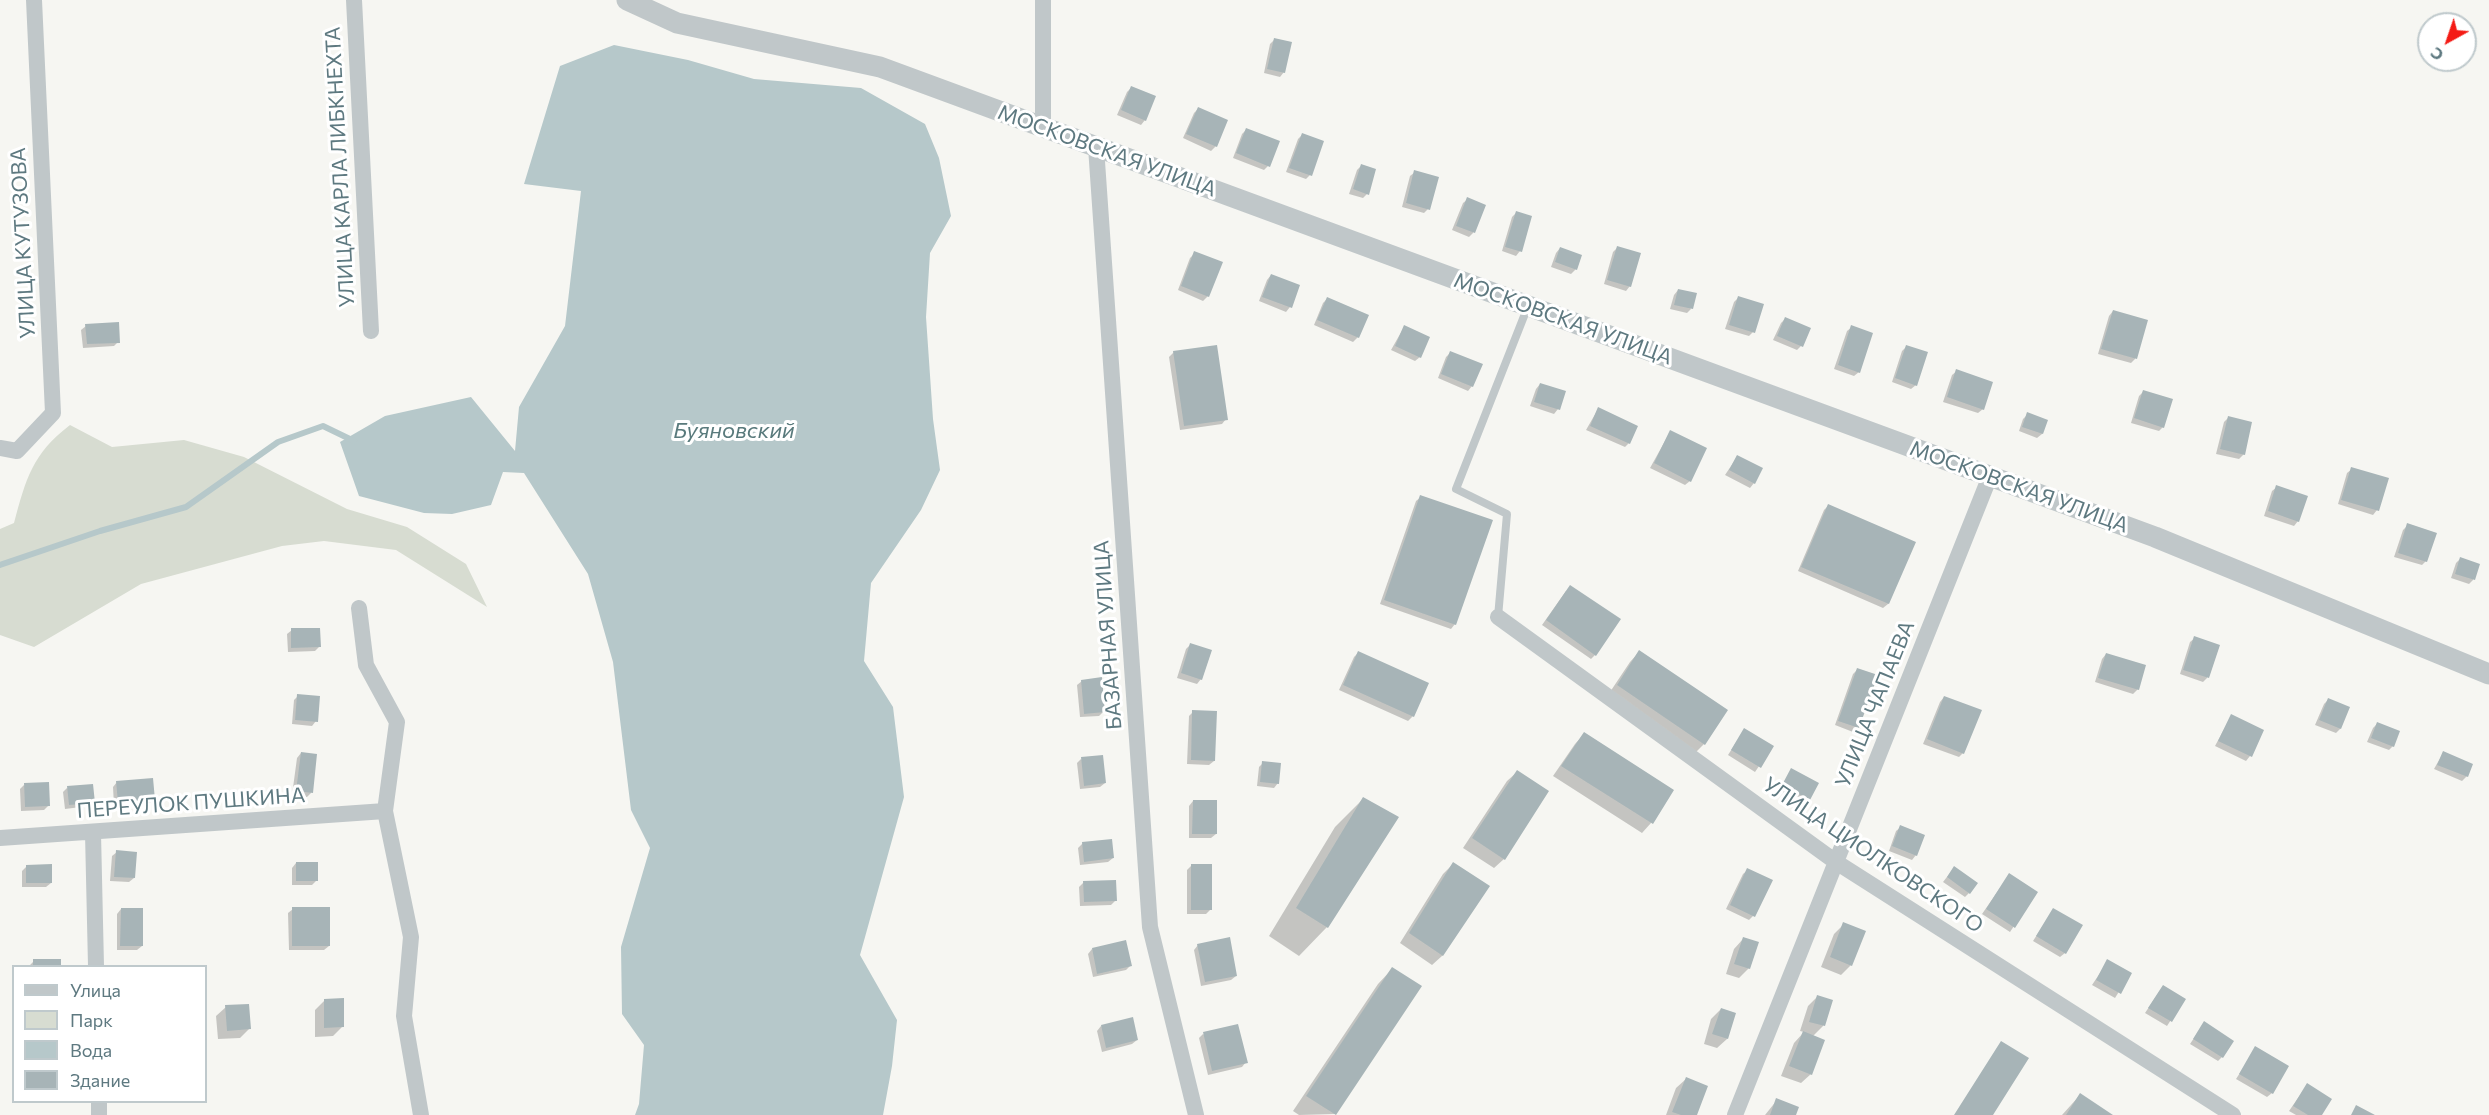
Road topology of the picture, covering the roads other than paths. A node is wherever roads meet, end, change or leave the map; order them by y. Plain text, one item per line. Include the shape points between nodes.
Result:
1 (34, 0) edge
2 (354, 0) edge
3 (627, 0) edge
4 (1043, 0) edge
5 (1043, 126) junction
6 (1096, 147) junction
7 (1528, 306) junction
8 (371, 331) dead end
9 (0, 448) edge
10 (1990, 476) junction
11 (359, 608) dead end
12 (1498, 617) joint
13 (2489, 674) edge
14 (385, 811) junction
15 (93, 833) junction
16 (0, 838) edge
17 (1836, 862) junction
18 (96, 965) edge
19 (421, 1115) edge
20 (1196, 1115) edge
21 (1735, 1115) edge
22 (2233, 1115) edge

1 - 9 street, УЛИЦА КУТУЗОВА via 53,412 17,451
2 - 8 street, УЛИЦА КАРЛА ЛИБКНЕХТА
3 - 5 street, МОСКОВСКАЯ УЛИЦА via 677,23 880,67
4 - 5 street
5 - 6 street, МОСКОВСКАЯ УЛИЦА
6 - 7 street, МОСКОВСКАЯ УЛИЦА
6 - 20 street, БАЗАРНАЯ УЛИЦА via 1150,927
7 - 10 street, МОСКОВСКАЯ УЛИЦА
7 - 12 lane via 1456,489 1507,514
10 - 13 street, МОСКОВСКАЯ УЛИЦА via 2155,537
10 - 17 street, УЛИЦА ЧАПАЕВА
11 - 14 street via 366,665 397,722
12 - 17 street, УЛИЦА ЦИОЛКОВСКОГО
14 - 15 street, ПЕРЕУЛОК ПУШКИНА
14 - 19 street via 411,937 404,1016
15 - 16 street, ПЕРЕУЛОК ПУШКИНА
15 - 18 street
17 - 21 street, УЛИЦА ЧАПАЕВА
17 - 22 street, УЛИЦА ЦИОЛКОВСКОГО

